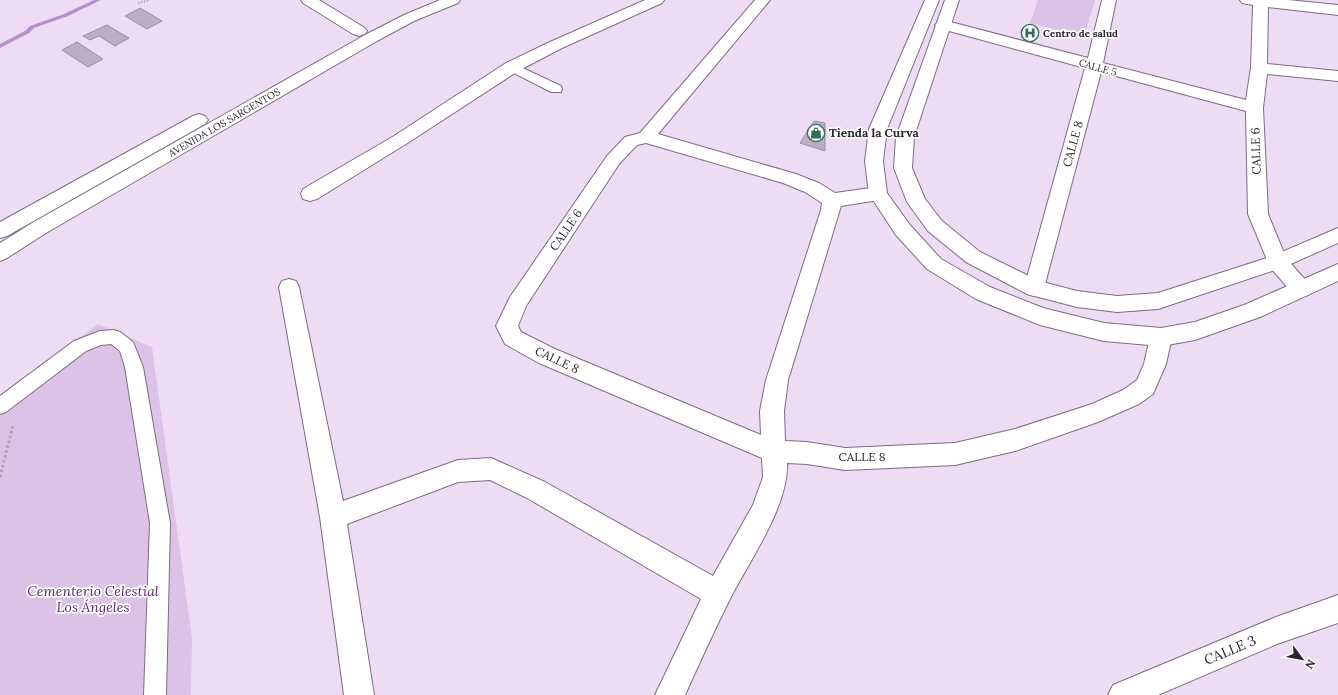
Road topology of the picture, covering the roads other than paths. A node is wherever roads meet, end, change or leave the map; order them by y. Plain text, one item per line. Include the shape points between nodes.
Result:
1 (308, 0) edge
2 (422, 0) edge
3 (453, 0) edge
4 (657, 0) edge
5 (763, 0) edge
6 (932, 0) edge
7 (952, 0) edge
8 (1109, 0) edge
9 (1256, 1) edge
10 (1338, 10) edge
11 (943, 25) junction
12 (365, 35) junction
13 (1094, 66) junction
14 (512, 67) junction
15 (1259, 68) junction
16 (1338, 76) edge
17 (556, 89) dead end
18 (1254, 108) junction
19 (646, 137) junction
20 (310, 194) dead end
21 (878, 194) junction
22 (832, 200) junction
23 (0, 231) edge
24 (1338, 235) edge
25 (0, 253) edge
26 (1277, 262) junction
27 (1338, 272) edge
28 (289, 287) dead end
29 (1034, 288) junction
30 (1301, 289) junction
31 (1161, 337) junction
32 (513, 338) joint
33 (0, 406) edge
34 (775, 452) junction
35 (333, 517) junction
36 (718, 594) junction
37 (1338, 609) edge
38 (155, 695) edge
39 (359, 695) edge
40 (670, 695) edge
41 (1123, 695) edge

1 - 12 street
2 - 12 street, AVENIDA LOS SARGENTOS
3 - 12 street, AVENIDA LOS SARGENTOS
4 - 14 street
5 - 19 street
6 - 21 street via 878,129 874,161
7 - 11 street
8 - 13 street, CALLE 8
9 - 10 street
9 - 15 street, CALLE 6
11 - 13 street, CALLE 5
11 - 29 street via 905,137 903,168 917,202 935,226 973,257
12 - 23 street, AVENIDA LOS SARGENTOS via 60,196
12 - 25 street, AVENIDA LOS SARGENTOS
13 - 18 street, CALLE 5
13 - 29 street, CALLE 8
14 - 17 lane
14 - 20 street via 400,140
15 - 16 street
15 - 18 street, CALLE 6
18 - 26 street, CALLE 6 via 1258,214
19 - 22 street via 807,184
19 - 32 street, CALLE 6 via 631,141 613,160 517,303 507,326
21 - 22 street
21 - 31 street via 904,230 934,264 983,293 1040,316 1104,332
22 - 34 street via 777,380 772,412
24 - 26 street
26 - 29 street via 1158,301 1117,304 1077,299
26 - 30 street, CALLE 6
27 - 30 street
28 - 35 street
30 - 31 street via 1252,311 1195,331
31 - 34 street, CALLE 8 via 1155,364 1145,387 1131,397 1098,412 1015,440 955,454 845,460 807,453
32 - 34 street, CALLE 8 via 583,372
33 - 38 lane via 80,346 100,338 114,338 127,347 134,367 160,523
34 - 36 street via 775,477 764,510
35 - 36 street via 458,471 491,469 536,490
35 - 39 street
36 - 40 street
37 - 41 street, CALLE 3 via 1276,631

